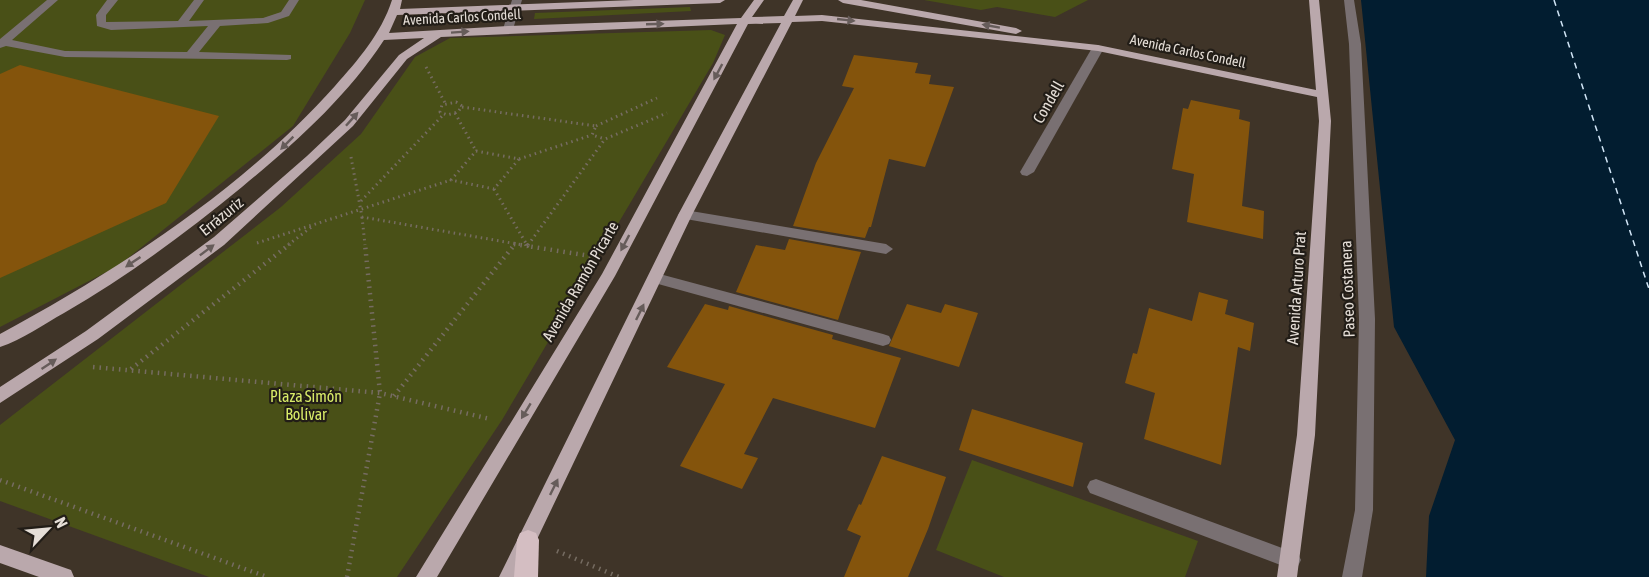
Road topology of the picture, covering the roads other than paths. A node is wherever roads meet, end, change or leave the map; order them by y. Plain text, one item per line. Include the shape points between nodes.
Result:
1 (53, 0) edge
2 (113, 0) edge
3 (199, 0) edge
4 (294, 0) edge
5 (397, 0) edge
6 (720, 0) edge
7 (759, 0) edge
8 (798, 0) edge
9 (843, 0) edge
10 (1314, 0) edge
11 (1349, 0) edge
12 (515, 4) edge
13 (394, 12) junction
14 (746, 20) junction
15 (787, 20) junction
16 (216, 23) junction
17 (181, 24) junction
18 (508, 29) junction
19 (438, 33) junction
20 (381, 37) junction
21 (1047, 41) junction
22 (2, 44) edge
23 (1098, 48) junction
24 (190, 56) junction
25 (287, 57) dead end
26 (1323, 95) junction
27 (1027, 172) dead end
28 (685, 215) junction
29 (886, 249) dead end
30 (656, 278) junction
31 (883, 340) dead end
32 (0, 342) edge
33 (0, 396) edge
34 (1096, 487) dead end
35 (528, 540) junction
36 (0, 554) edge
37 (1289, 569) edge
38 (64, 577) edge
39 (426, 577) edge
40 (508, 577) edge
41 (526, 577) edge
42 (1352, 577) edge

1 - 22 street
2 - 17 street via 101,15 101,24
3 - 17 street
4 - 16 street via 285,14 264,21
5 - 13 main road, Errázuriz
6 - 12 main road, Avenida Carlos Condell
7 - 14 main road, Avenida Ramón Picarte
8 - 15 main road
21 -> 9 main road, Avenida Carlos Condell via 1008,29
10 - 26 main road, Avenida Arturo Prat
11 - 42 street, Paseo Costanera via 1367,319 1364,510
12 - 13 main road, Avenida Carlos Condell
12 - 18 street
13 - 20 main road, Errázuriz
14 - 15 main road, Avenida Carlos Condell
18 -> 14 main road, Avenida Carlos Condell
14 -> 39 main road, Avenida Ramón Picarte via 608,276
15 -> 21 main road, Avenida Carlos Condell via 822,18
15 - 28 main road
16 - 17 street
16 - 24 street
19 -> 18 main road, Avenida Carlos Condell
19 - 20 main road, Avenida Carlos Condell
33 -> 19 main road, Errázuriz via 92,335 219,241 312,159 403,57
20 -> 32 main road, Errázuriz via 327,103 279,151 166,239 100,284
21 - 23 main road, Avenida Carlos Condell
22 - 24 street via 65,54
23 - 26 main road, Avenida Carlos Condell
23 - 27 street, Condell
24 - 25 street
26 - 37 main road, Avenida Arturo Prat via 1325,121 1306,435
28 - 29 street
28 - 30 main road
30 - 31 street
35 -> 30 main road
34 - 37 street
35 - 40 main road
35 - 41 highway
36 - 38 main road

